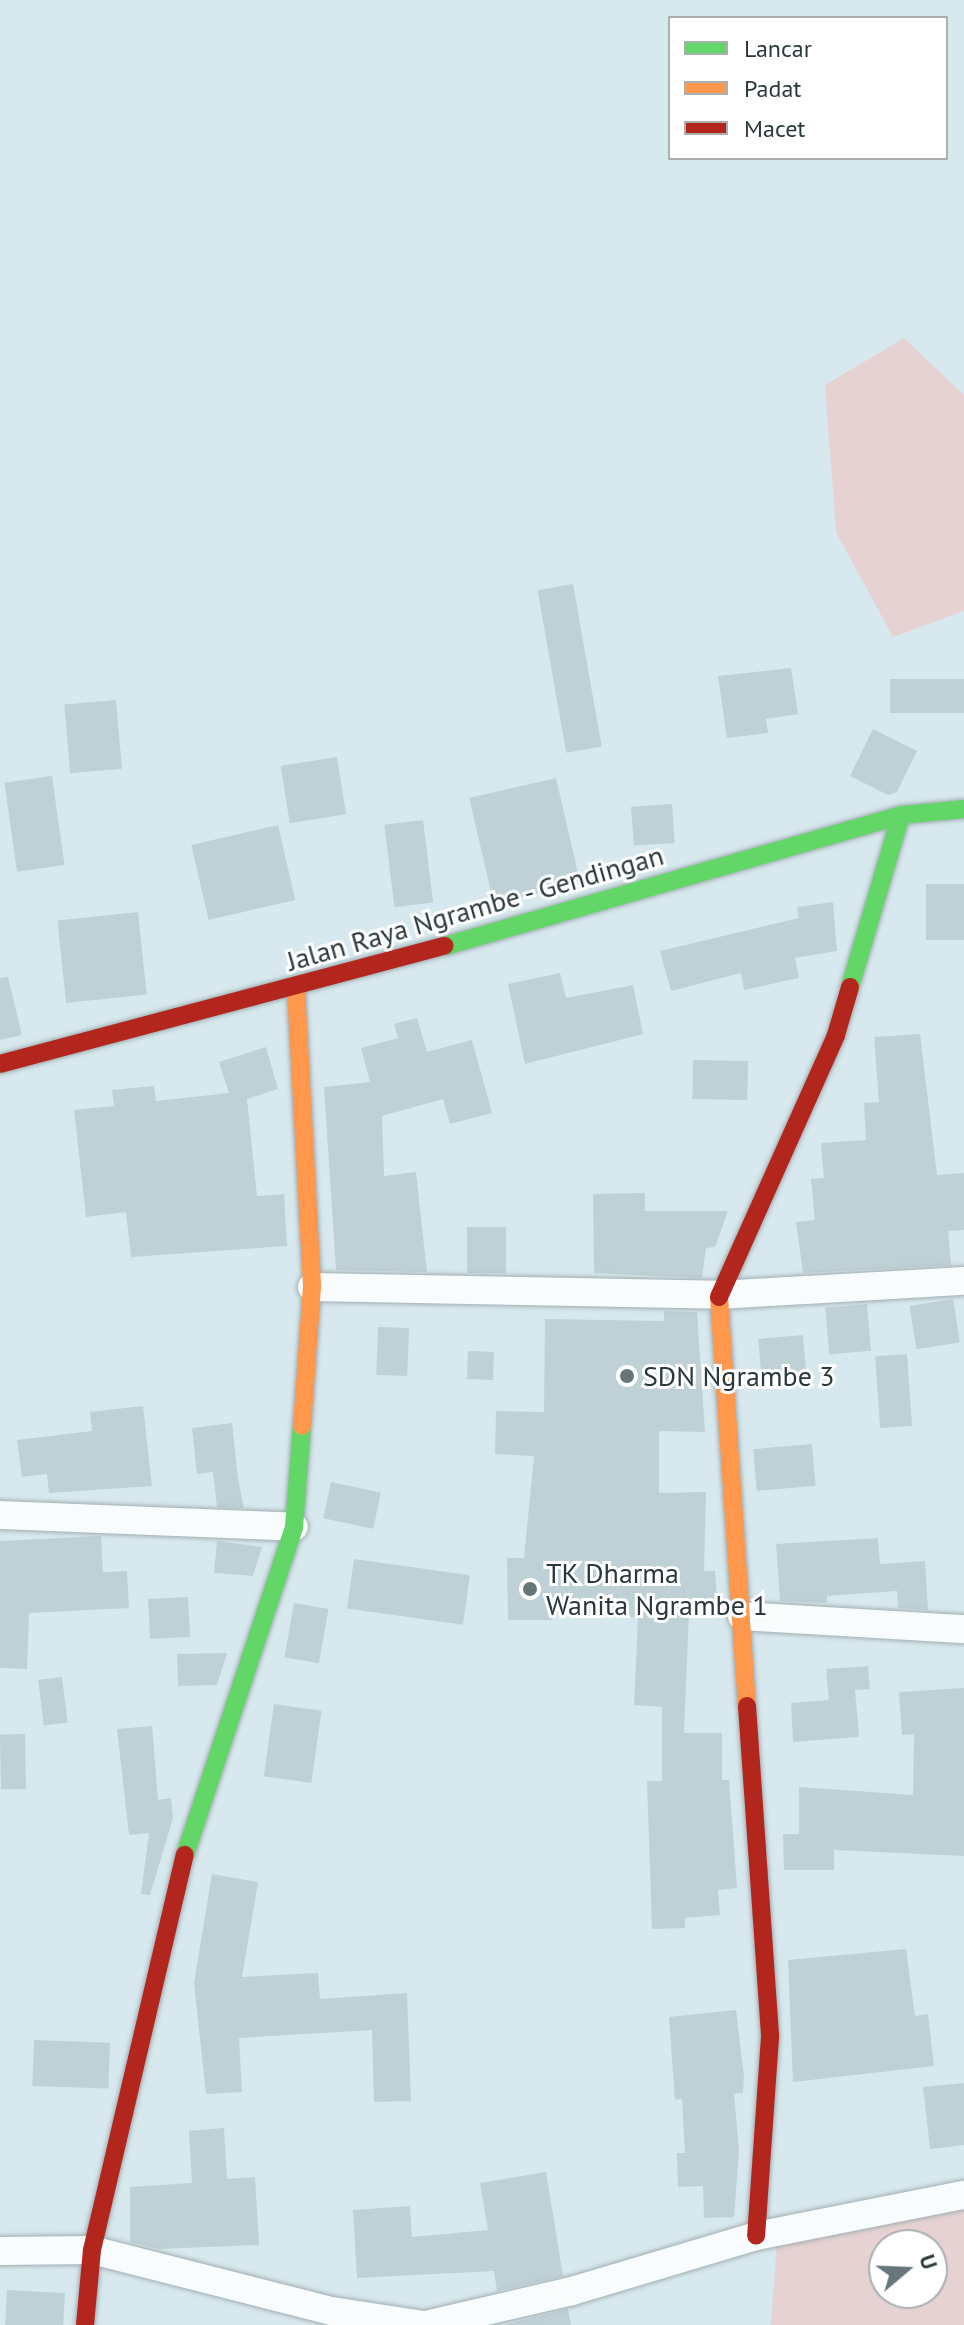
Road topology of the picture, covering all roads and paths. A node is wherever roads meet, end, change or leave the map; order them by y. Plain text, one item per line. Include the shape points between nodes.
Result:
1 (964, 809) edge
2 (901, 815) junction
3 (296, 989) junction
4 (0, 1064) edge
5 (964, 1281) edge
6 (312, 1287) junction
7 (719, 1295) junction
8 (0, 1515) edge
9 (294, 1527) junction
10 (742, 1616) junction
11 (964, 1629) edge
12 (964, 2195) edge
13 (756, 2236) junction
14 (92, 2250) junction
15 (0, 2251) edge
16 (85, 2325) edge
17 (425, 2325) edge

1 - 2 street, Jalan Raya Ngrambe - Gendingan
2 - 3 street, Jalan Raya Ngrambe - Gendingan
2 - 7 street via 836,1035
3 - 4 street, Jalan Raya Ngrambe - Gendingan
3 - 6 street
5 - 7 street
6 - 7 street
6 - 9 street
7 - 10 street
8 - 9 street
9 - 14 street via 178,1877
10 - 11 street
10 - 13 street via 770,2037
12 - 13 street
13 - 17 street via 572,2291
14 - 15 street
14 - 16 street
14 - 17 street via 332,2311

